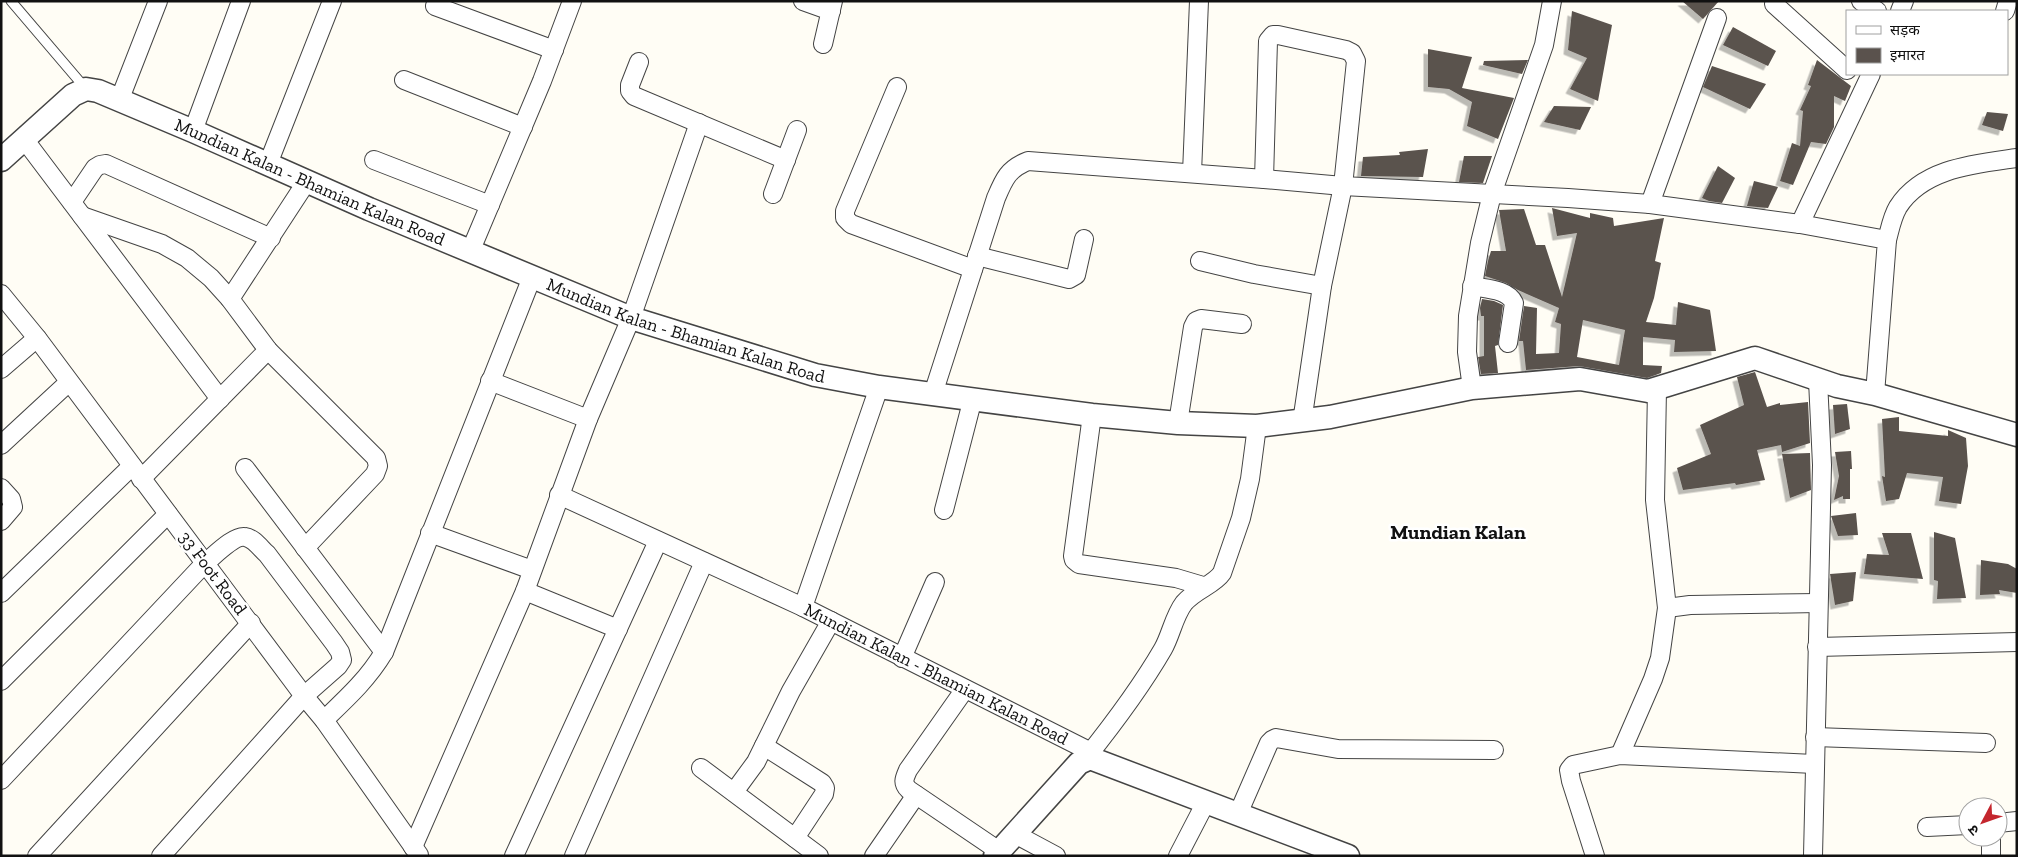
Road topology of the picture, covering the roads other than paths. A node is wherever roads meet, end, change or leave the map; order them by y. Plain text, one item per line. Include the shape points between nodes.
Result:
1 (12, 1) edge
2 (158, 1) edge
3 (241, 1) edge
4 (332, 1) edge
5 (572, 1) edge
6 (803, 1) edge
7 (1199, 1) edge
8 (1552, 1) edge
9 (1861, 1) edge
10 (1774, 4) dead end
11 (435, 6) dead end
12 (832, 6) edge
13 (1875, 10) edge
14 (1717, 18) dead end
15 (822, 44) dead end
16 (554, 50) junction
17 (639, 62) dead end
18 (1846, 69) edge
19 (1854, 75) edge
20 (404, 80) dead end
21 (1868, 80) edge
22 (897, 87) dead end
23 (86, 90) junction
24 (119, 101) junction
25 (698, 123) junction
26 (522, 127) junction
27 (797, 130) dead end
28 (193, 131) junction
29 (24, 139) junction
30 (2017, 158) edge
31 (1, 160) edge
32 (374, 160) dead end
33 (786, 160) junction
34 (268, 164) junction
35 (1192, 173) junction
36 (1264, 179) junction
37 (307, 181) junction
38 (1343, 186) junction
39 (773, 194) dead end
40 (1492, 194) junction
41 (72, 202) junction
42 (1650, 204) junction
43 (490, 205) junction
44 (82, 216) junction
45 (1800, 224) junction
46 (271, 238) junction
47 (1084, 239) dead end
48 (1886, 240) junction
49 (470, 252) junction
50 (1200, 261) dead end
51 (975, 262) junction
52 (532, 277) junction
53 (1322, 286) junction
54 (1472, 286) junction
55 (1, 294) edge
56 (230, 300) junction
57 (631, 318) junction
58 (1242, 324) dead end
59 (37, 338) junction
60 (1508, 343) dead end
61 (268, 350) junction
62 (1, 369) edge
63 (490, 381) junction
64 (69, 382) junction
65 (1827, 383) junction
66 (879, 387) junction
67 (1472, 388) junction
68 (1657, 389) junction
69 (933, 394) junction
70 (1875, 394) junction
71 (973, 398) junction
72 (220, 399) junction
73 (1092, 414) junction
74 (588, 419) junction
75 (1302, 422) junction
76 (1178, 423) junction
77 (1257, 426) junction
78 (2017, 435) edge
79 (1, 445) edge
80 (245, 468) dead end
81 (137, 473) junction
82 (1, 488) edge
83 (559, 496) junction
84 (944, 510) dead end
85 (168, 514) junction
86 (1, 521) edge
87 (430, 533) junction
88 (658, 540) junction
89 (305, 548) junction
90 (704, 562) junction
91 (205, 563) junction
92 (532, 570) junction
93 (935, 582) dead end
94 (1203, 586) junction
95 (525, 591) junction
96 (1, 593) edge
97 (1818, 603) junction
98 (803, 607) junction
99 (1667, 608) junction
100 (831, 621) junction
101 (251, 624) junction
102 (618, 629) junction
103 (2017, 642) edge
104 (1817, 647) junction
105 (384, 652) junction
106 (902, 658) junction
107 (1, 681) edge
108 (966, 689) junction
109 (304, 696) junction
110 (324, 720) junction
111 (1815, 737) junction
112 (1986, 743) dead end
113 (764, 746) junction
114 (1494, 750) dead end
115 (1089, 755) junction
116 (1620, 755) junction
117 (1814, 764) junction
118 (701, 768) dead end
119 (1, 780) edge
120 (734, 792) junction
121 (916, 795) junction
122 (1206, 802) junction
123 (1238, 814) junction
124 (1958, 825) edge
125 (1927, 827) dead end
126 (1014, 834) junction
127 (795, 838) junction
128 (417, 851) edge
129 (1323, 852) edge
130 (997, 853) edge
131 (1054, 855) edge
132 (37, 856) edge
133 (161, 856) edge
134 (514, 856) edge
135 (574, 856) edge
136 (819, 856) edge
137 (874, 856) edge
138 (1178, 856) edge
139 (1348, 856) edge
140 (1595, 856) edge
141 (1813, 856) edge

1 - 23 lane
2 - 24 street
3 - 28 street
4 - 34 street
5 - 16 street
6 - 12 street
7 - 35 street
8 - 40 street via 1544,44
9 - 13 street
10 - 18 street
11 - 16 street
12 - 15 street
14 - 42 street
16 - 26 street
17 - 25 street via 630,85 634,96
19 - 21 street
20 - 26 street
21 - 45 street
22 - 51 street via 845,211 845,218 851,224
23 - 24 street, Mundian Kalan - Bhamian Kalan Road via 98,91
23 - 29 street via 73,95
24 - 28 street, Mundian Kalan - Bhamian Kalan Road
25 - 33 street
25 - 57 street
26 - 43 street
27 - 33 street
28 - 34 street, Mundian Kalan - Bhamian Kalan Road
29 - 31 street
29 - 41 street
30 - 48 street via 1928,178 1898,208
32 - 43 street
33 - 39 street
34 - 37 street, Mundian Kalan - Bhamian Kalan Road
35 - 36 street
35 - 51 street via 1028,161 1014,167 1004,180
36 - 38 street
36 - 38 street via 1268,41 1278,35 1346,50 1356,61
37 - 46 street
37 - 49 street, Mundian Kalan - Bhamian Kalan Road
38 - 40 street
38 - 53 street
40 - 42 street
40 - 54 street
41 - 44 street
41 - 46 street via 95,168 106,164
42 - 45 street
43 - 49 street
44 - 56 street via 162,244 187,258
44 - 72 street
45 - 48 street
46 - 56 street
47 - 51 street via 1076,275 1069,279
48 - 70 street
49 - 52 street, Mundian Kalan - Bhamian Kalan Road
50 - 53 street
51 - 69 street
52 - 57 street, Mundian Kalan - Bhamian Kalan Road
52 - 63 street
53 - 75 street
54 - 60 street via 1512,297 1514,303
54 - 67 street via 1467,352
55 - 59 street, 33 Foot Road
56 - 61 street
57 - 66 street, Mundian Kalan - Bhamian Kalan Road via 815,375
57 - 74 street
58 - 76 street via 1201,319 1193,326
59 - 62 street
59 - 64 street, 33 Foot Road
61 - 72 street
61 - 89 street via 368,449 378,466 375,474
63 - 74 street
63 - 87 street
64 - 79 street
64 - 81 street, 33 Foot Road
65 - 68 street via 1755,358
65 - 70 street
65 - 97 street
66 - 69 street
66 - 98 street, Mundian Kalan - Bhamian Kalan Road
67 - 68 street via 1580,380 1641,391
67 - 75 street
68 - 99 street via 1655,500
69 - 71 street
70 - 78 street
71 - 73 street
71 - 84 street
72 - 81 street
73 - 76 street
73 - 94 street via 1074,560 1078,564 1176,578
74 - 83 street
75 - 77 street
76 - 77 street
77 - 94 street via 1241,518 1222,573
80 - 89 street
81 - 85 street, 33 Foot Road
81 - 96 street
82 - 86 street via 14,507
83 - 88 street
83 - 92 street
85 - 91 street, 33 Foot Road
85 - 107 street
87 - 92 street
87 - 105 street
88 - 90 street
88 - 102 street
89 - 105 street
90 - 98 street
90 - 135 street
91 - 101 street, 33 Foot Road
91 - 109 street via 235,539 245,536 254,541 334,643 342,660
91 - 119 street
92 - 95 street
93 - 106 street
94 - 115 street via 1182,605 1169,640 1148,674
95 - 102 street
95 - 128 street
97 - 99 street
97 - 104 street
98 - 100 street, Mundian Kalan - Bhamian Kalan Road
99 - 116 street via 1660,658
100 - 106 street, Mundian Kalan - Bhamian Kalan Road
100 - 113 street
101 - 109 street, 33 Foot Road
101 - 132 street
102 - 134 street
103 - 104 street
104 - 111 street
105 - 110 street via 362,683
106 - 108 street, Mundian Kalan - Bhamian Kalan Road
108 - 115 street, Mundian Kalan - Bhamian Kalan Road
108 - 121 street via 908,770 904,785
109 - 110 street, 33 Foot Road
109 - 133 street
110 - 128 street, 33 Foot Road
111 - 112 street
111 - 117 street
113 - 120 street
113 - 127 street via 825,788
114 - 123 street via 1338,750 1276,738 1269,743
115 - 122 street
115 - 126 street
116 - 117 street
116 - 140 street via 1575,764 1569,770
117 - 141 street
118 - 120 street
120 - 127 street
121 - 130 street
121 - 137 street
122 - 123 street
122 - 138 street
123 - 129 street
124 - 125 street
126 - 130 street
126 - 131 street
127 - 136 street
129 - 139 street

